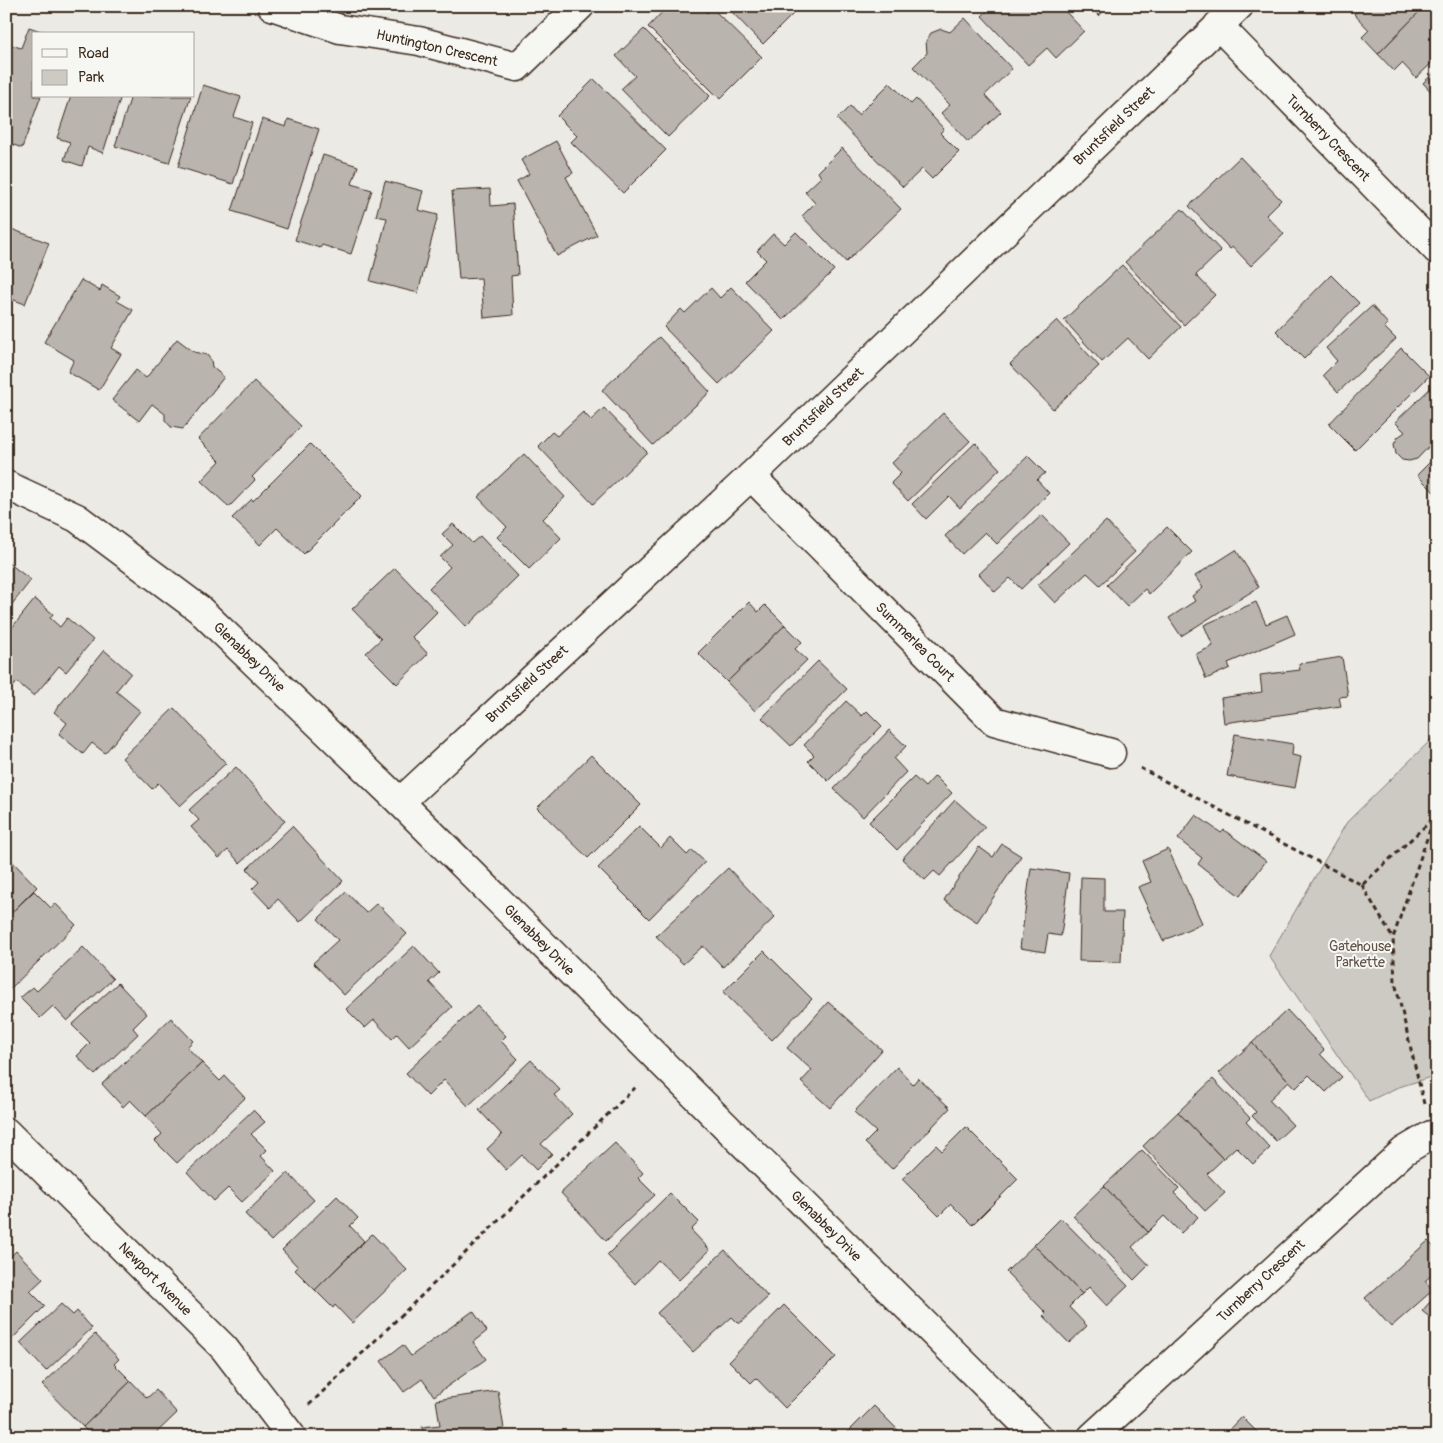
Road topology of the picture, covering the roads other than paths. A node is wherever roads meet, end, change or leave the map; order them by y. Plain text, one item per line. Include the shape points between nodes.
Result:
1 (272, 6) edge
2 (580, 6) edge
3 (1239, 6) edge
4 (1218, 25) junction
5 (1437, 250) edge
6 (751, 476) junction
7 (6, 485) edge
8 (1111, 753) road end
9 (400, 802) junction
10 (6, 1132) edge
11 (1434, 1135) edge
12 (289, 1432) edge
13 (1038, 1437) edge
14 (1092, 1437) edge

1 - 2 street, Huntington Crescent via 340,28 419,41 517,67
3 - 4 street, Bruntsfield Street
4 - 5 street, Turnberry Crescent
4 - 6 street, Bruntsfield Street
6 - 8 street, Summerlea Court via 994,721
6 - 9 street, Bruntsfield Street
7 - 9 street, Glenabbey Drive via 77,518 199,609
9 - 13 street, Glenabbey Drive
10 - 12 street, Newport Avenue via 224,1348
11 - 14 street, Turnberry Crescent via 1404,1151

